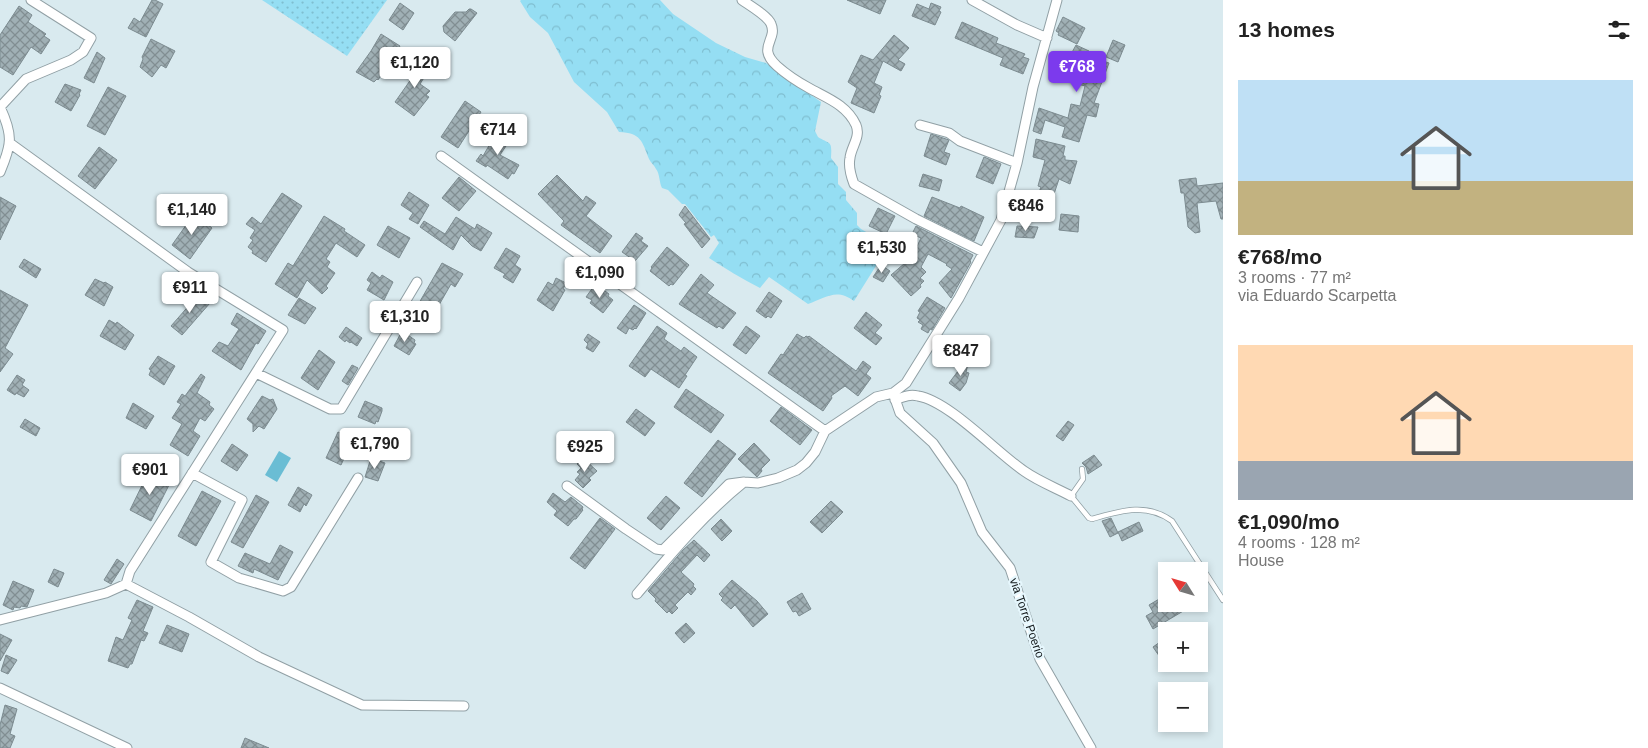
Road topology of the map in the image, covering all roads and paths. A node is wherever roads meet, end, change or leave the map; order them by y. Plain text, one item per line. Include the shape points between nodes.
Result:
1 (31, 0) edge
2 (742, 0) edge
3 (972, 0) edge
4 (1057, 0) edge
5 (1046, 38) junction
6 (0, 107) edge
7 (920, 125) dead end
8 (10, 144) junction
9 (441, 156) dead end
10 (1017, 163) junction
11 (0, 172) edge
12 (983, 252) junction
13 (417, 282) dead end
14 (256, 373) junction
15 (894, 396) junction
16 (825, 431) junction
17 (1082, 469) dead end
18 (192, 473) junction
19 (358, 478) dead end
20 (744, 482) junction
21 (567, 486) dead end
22 (1071, 496) junction
23 (126, 584) junction
24 (637, 594) dead end
25 (1223, 600) edge
26 (0, 620) edge
27 (0, 688) edge
28 (464, 706) dead end
29 (127, 748) edge
30 (1092, 748) edge

1 - 6 street via 91,38 83,52 71,60 26,79
2 - 12 street via 771,24 768,56 807,87 841,106 855,124 858,132 850,158 854,184
3 - 5 street
4 - 5 street
5 - 10 street
6 - 8 street via 8,126
7 - 10 street via 949,133 960,141
8 - 11 street
8 - 14 street via 188,272 283,330
9 - 16 street
10 - 12 street via 1001,220
12 - 15 street via 926,353
13 - 14 street via 341,409 330,409
14 - 18 street
15 - 16 street via 876,397
15 - 22 street via 918,396 930,400 972,429 1024,472
15 - 30 street, via Torre Poerio via 900,413 933,444 961,483 982,532 1010,568 1040,659
16 - 20 street via 815,452 797,470 758,483
17 - 22 lane via 1083,478
18 - 19 street via 242,500 211,562 239,578 283,591 290,587
18 - 23 street via 130,571
20 - 21 street via 729,484 664,550 656,549
20 - 24 street via 696,526
22 - 25 lane via 1092,519 1136,509 1148,510 1172,521
23 - 26 street via 106,593
23 - 28 street via 259,657 362,705
27 - 29 street

